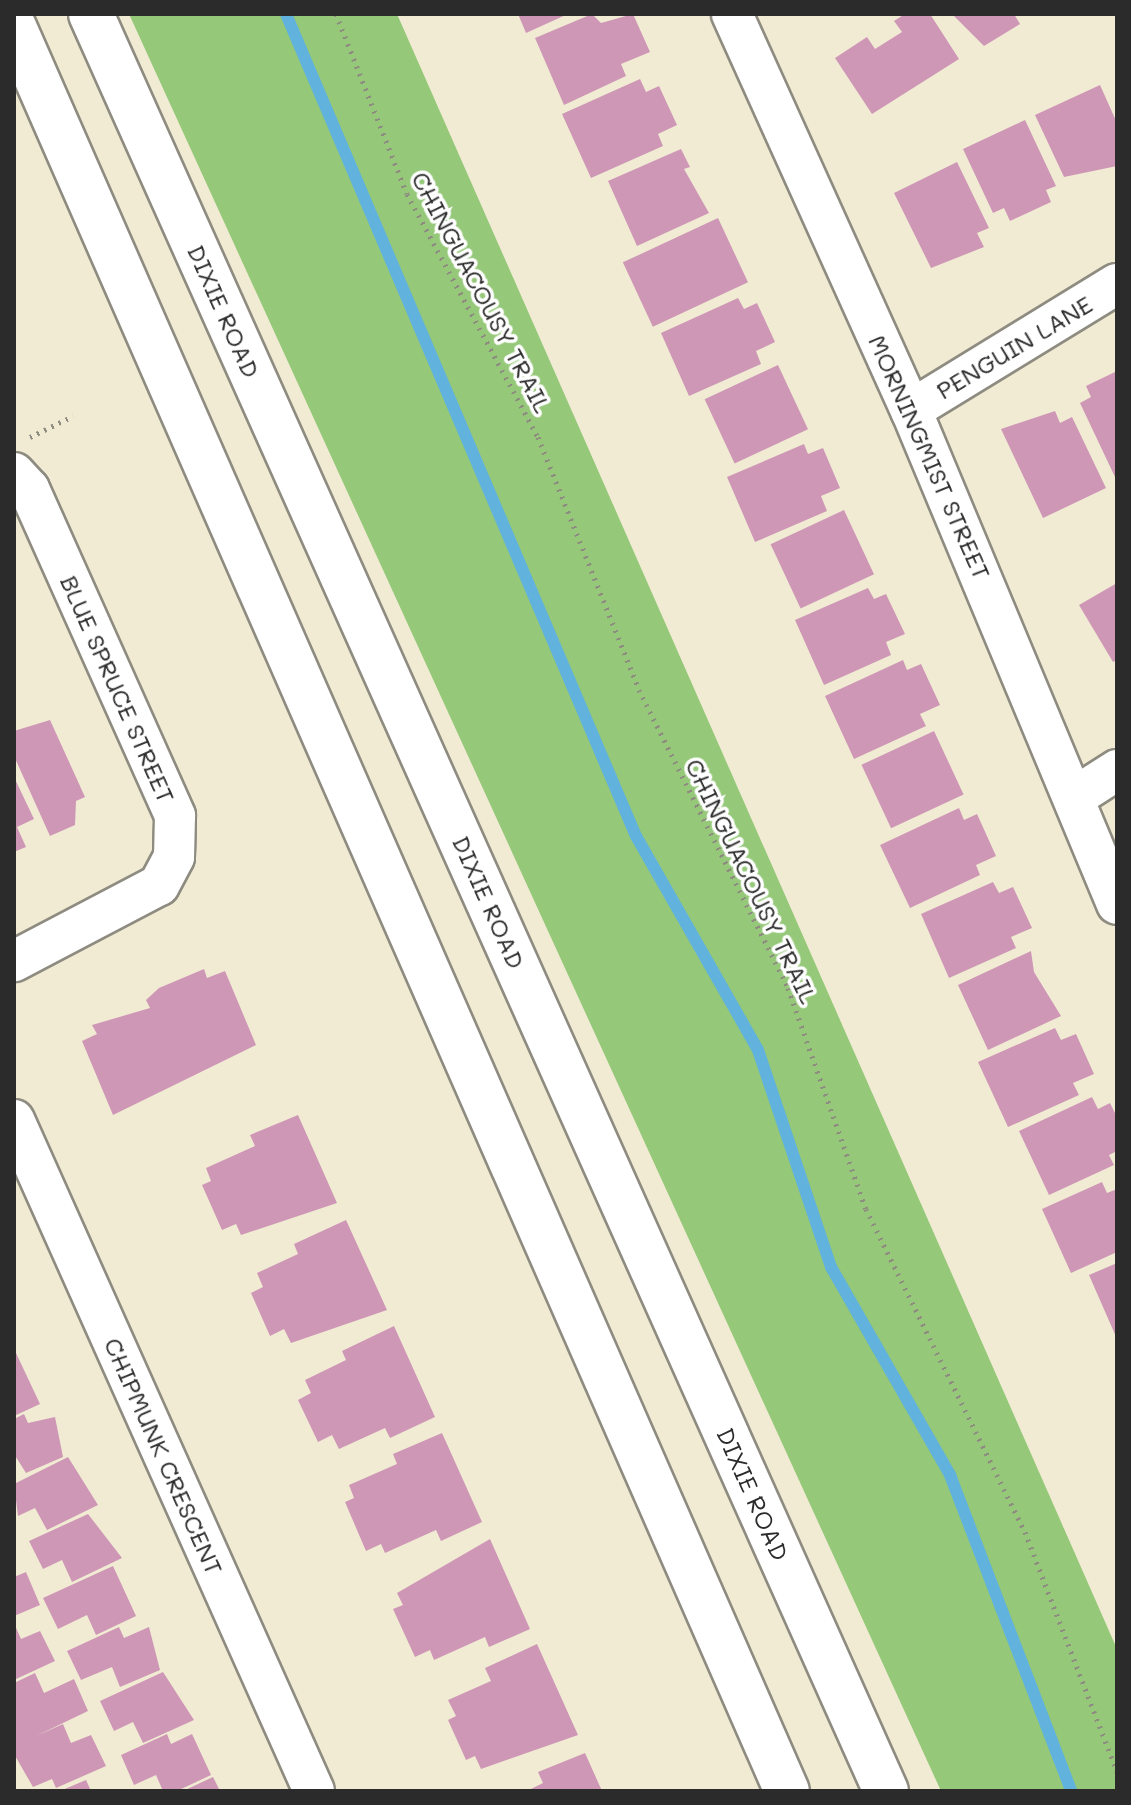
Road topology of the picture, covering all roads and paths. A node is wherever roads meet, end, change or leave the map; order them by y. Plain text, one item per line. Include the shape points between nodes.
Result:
1 (91, 14) edge
2 (336, 14) edge
3 (735, 15) edge
4 (14, 27) edge
5 (1117, 284) edge
6 (911, 410) junction
7 (73, 416) dead end
8 (18, 457) edge
9 (1117, 770) edge
10 (1075, 797) junction
11 (1117, 904) edge
12 (14, 961) edge
13 (14, 1120) edge
14 (1117, 1772) edge
15 (314, 1791) edge
16 (787, 1791) edge
17 (886, 1791) edge

1 - 17 main road, DIXIE ROAD
2 - 14 path, CHINGUACOUSY TRAIL via 407,194 538,437 639,690 788,988 866,1209 1025,1532
3 - 6 street, MORNINGMIST STREET
4 - 16 main road
5 - 6 street, PENGUIN LANE
6 - 10 street, MORNINGMIST STREET
7 - 8 path
8 - 12 street, BLUE SPRUCE STREET via 175,816 174,857 159,885 136,902
9 - 10 street
10 - 11 street, MORNINGMIST STREET
13 - 15 street, CHIPMUNK CRESCENT

